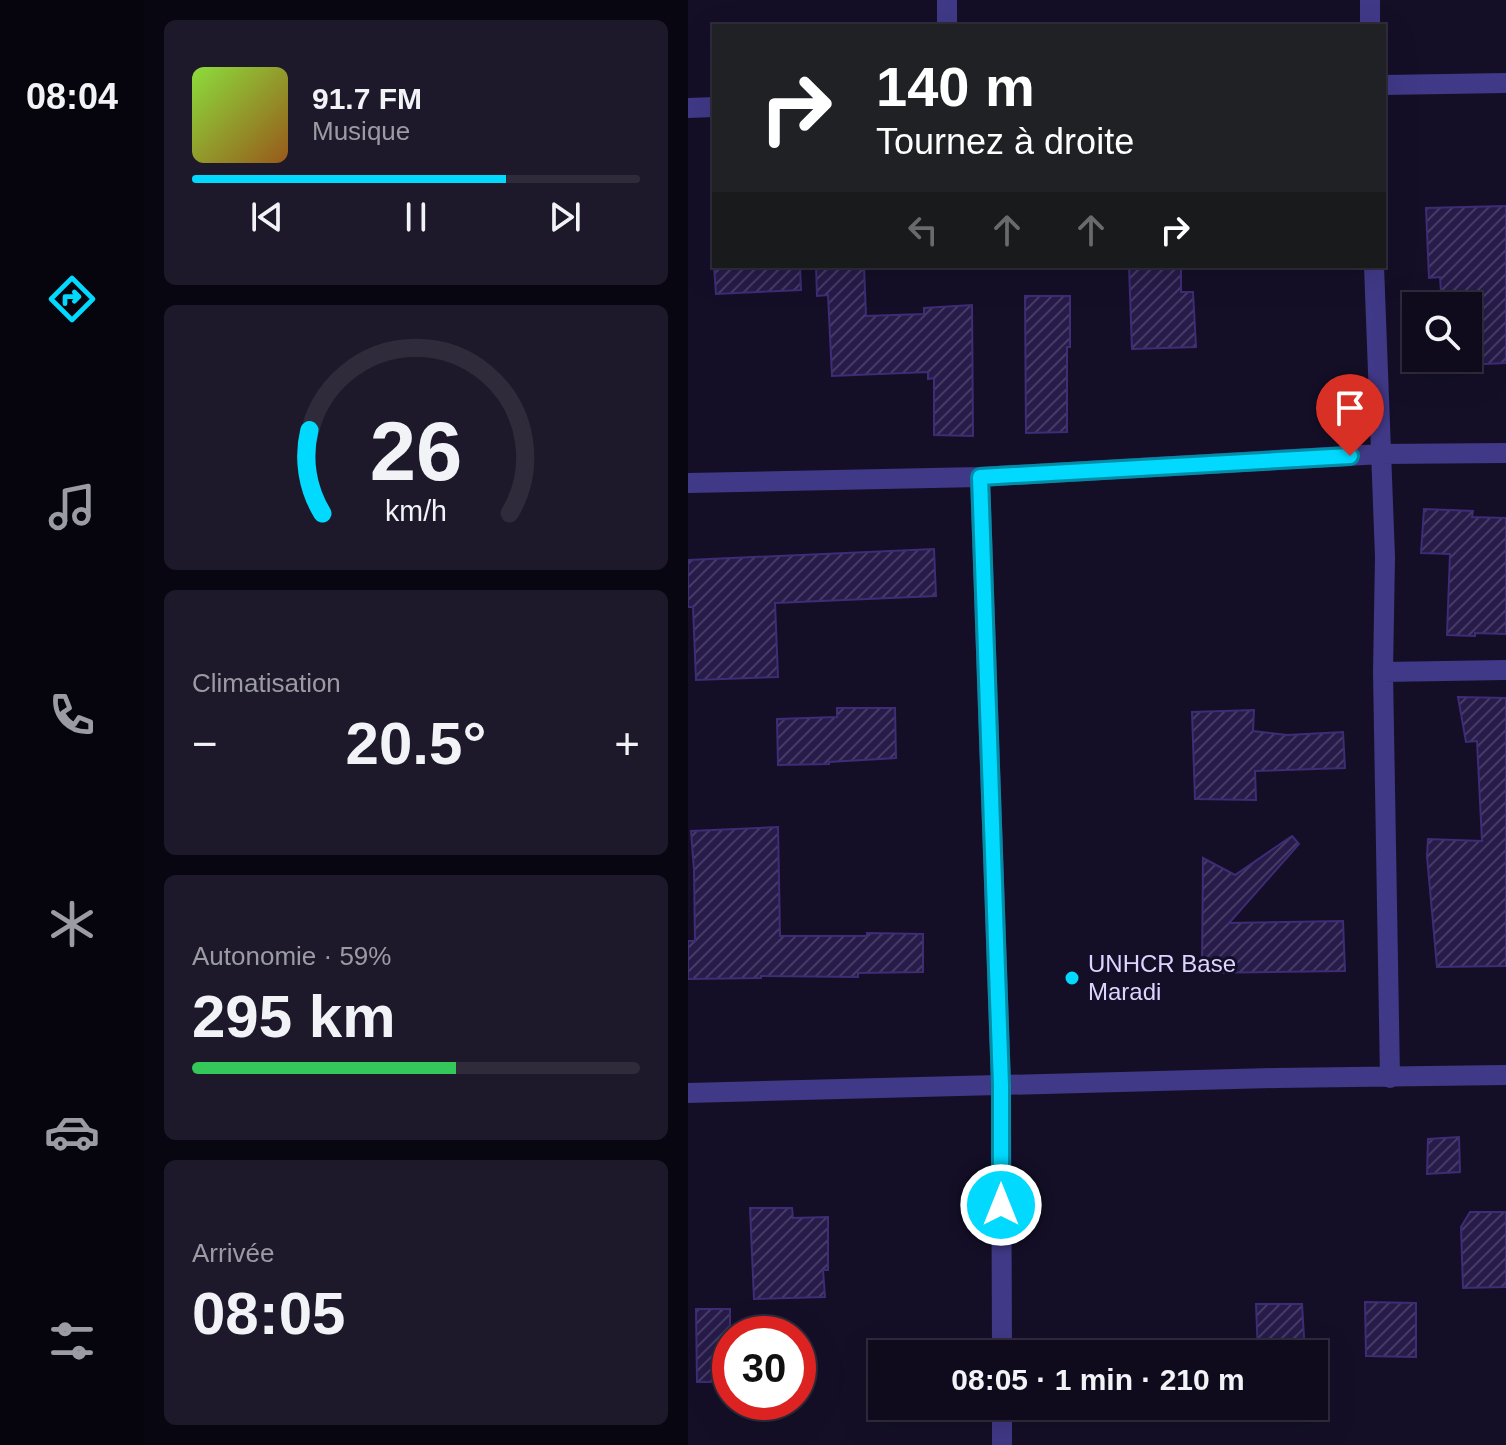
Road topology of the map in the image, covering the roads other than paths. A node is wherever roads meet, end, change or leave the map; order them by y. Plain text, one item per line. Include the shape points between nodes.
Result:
1 (947, 0) edge
2 (1370, 0) edge
3 (947, 24) edge
4 (1370, 24) edge
5 (1506, 83) edge
6 (1386, 85) edge
7 (712, 107) edge
8 (688, 108) edge
9 (1374, 268) edge
10 (1506, 453) edge
11 (1381, 454) junction
12 (980, 477) junction
13 (688, 483) edge
14 (1506, 670) edge
15 (1383, 672) junction
16 (1506, 1075) edge
17 (1390, 1078) junction
18 (1001, 1085) junction
19 (688, 1093) edge
20 (1002, 1340) edge
21 (1002, 1420) edge
22 (1002, 1445) edge

1 - 3 street
2 - 4 street
5 - 6 street
7 - 8 street
9 - 11 street
10 - 11 street
11 - 12 street
11 - 15 street
12 - 13 street
12 - 18 street
14 - 15 street
15 - 17 street
16 - 17 street
17 - 18 street
18 - 19 street
18 - 20 street
21 - 22 street

